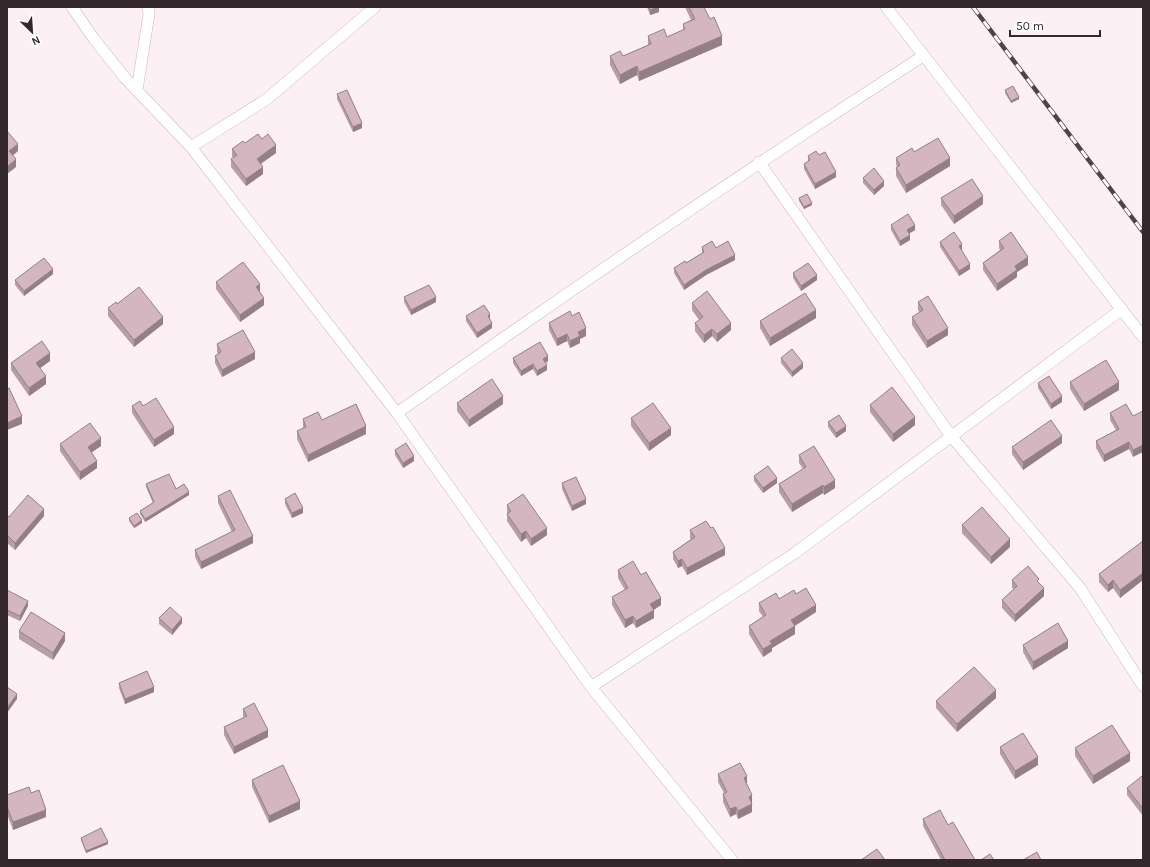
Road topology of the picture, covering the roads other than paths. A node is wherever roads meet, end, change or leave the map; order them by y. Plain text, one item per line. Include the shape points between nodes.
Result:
1 (72, 7) edge
2 (148, 7) edge
3 (375, 7) edge
4 (886, 7) edge
5 (923, 56) junction
6 (137, 90) junction
7 (191, 147) junction
8 (759, 162) junction
9 (1122, 309) junction
10 (1143, 337) edge
11 (397, 412) junction
12 (951, 436) junction
13 (1143, 686) edge
14 (591, 687) junction
15 (732, 860) edge

1 - 6 street via 94,39
2 - 6 street
3 - 7 street via 267,99
4 - 5 street
5 - 8 street
5 - 9 street
6 - 7 street
7 - 11 street
8 - 11 street via 584,280
8 - 12 street
9 - 10 street
9 - 12 street
11 - 14 street
12 - 13 street via 1080,588
12 - 14 street via 795,553
14 - 15 street

